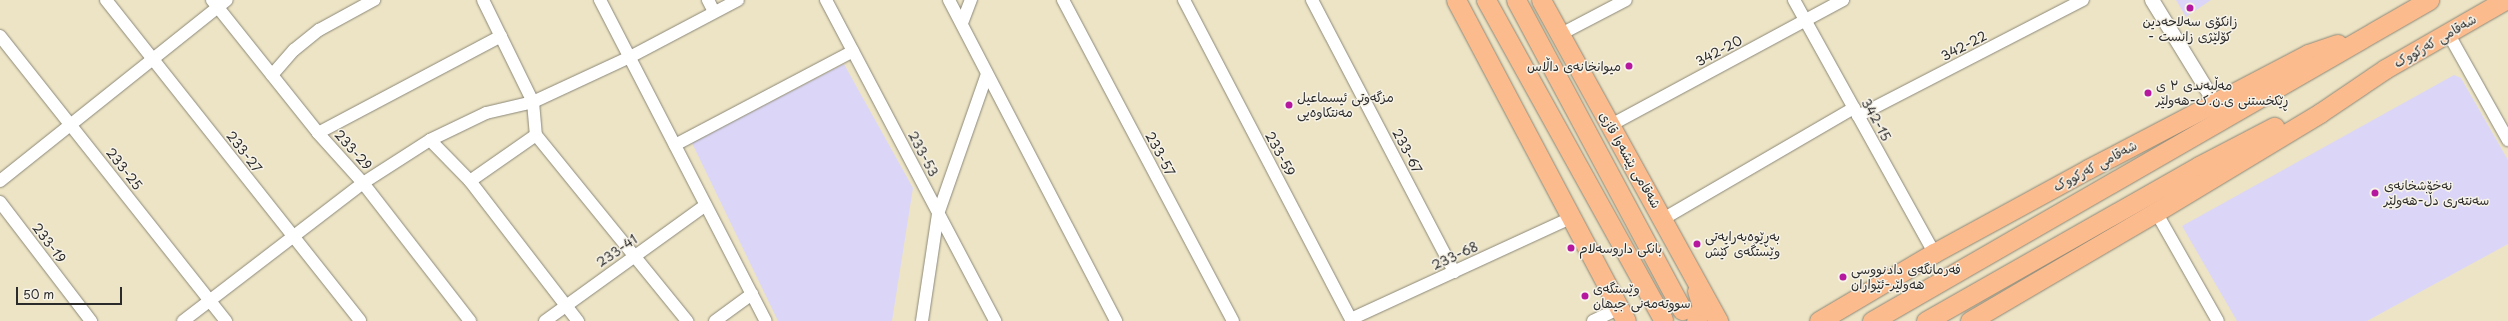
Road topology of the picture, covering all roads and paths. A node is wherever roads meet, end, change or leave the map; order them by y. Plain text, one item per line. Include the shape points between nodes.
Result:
1 (106, 0) edge
2 (374, 0) edge
3 (483, 0) edge
4 (600, 0) edge
5 (708, 0) edge
6 (738, 0) edge
7 (826, 0) edge
8 (949, 0) edge
9 (971, 0) edge
10 (1063, 0) edge
11 (1184, 0) edge
12 (1312, 0) edge
13 (1456, 0) edge
14 (1486, 0) edge
15 (1516, 0) edge
16 (1541, 0) edge
17 (1626, 0) edge
18 (1794, 0) edge
19 (1843, 0) edge
20 (2083, 0) edge
21 (2152, 0) edge
22 (2429, 0) edge
23 (2505, 0) edge
24 (219, 2) edge
25 (714, 12) junction
26 (1805, 20) junction
27 (962, 23) junction
28 (2378, 29) junction
29 (2448, 33) junction
30 (1561, 34) junction
31 (0, 36) edge
32 (501, 36) junction
33 (853, 51) junction
34 (630, 57) junction
35 (154, 61) junction
36 (2385, 70) junction
37 (987, 74) junction
38 (272, 75) junction
39 (533, 102) junction
40 (2216, 103) junction
41 (1856, 112) junction
42 (71, 125) junction
43 (1609, 126) junction
44 (318, 133) junction
45 (536, 135) junction
46 (430, 140) junction
47 (2508, 140) edge
48 (675, 145) junction
49 (0, 181) edge
50 (470, 181) junction
51 (363, 183) junction
52 (0, 202) edge
53 (706, 205) junction
54 (2156, 212) junction
55 (938, 214) junction
56 (1663, 219) junction
57 (1575, 225) junction
58 (293, 237) junction
59 (1682, 253) junction
60 (1934, 253) junction
61 (634, 256) junction
62 (1454, 272) junction
63 (752, 294) junction
64 (210, 301) junction
65 (565, 305) junction
66 (1841, 308) junction
67 (1623, 314) edge
68 (1689, 315) edge
69 (1663, 319) dead end
70 (1352, 320) edge
71 (91, 321) edge
72 (182, 321) edge
73 (226, 321) edge
74 (360, 321) edge
75 (470, 321) edge
76 (545, 321) edge
77 (578, 321) edge
78 (687, 321) edge
79 (715, 321) edge
80 (766, 321) edge
81 (922, 321) edge
82 (995, 321) edge
83 (1116, 321) edge
84 (1233, 321) edge
85 (1593, 321) edge
86 (1637, 321) edge
87 (1721, 321) edge
88 (1819, 321) edge
89 (1824, 321) edge
90 (1872, 321) edge
91 (1926, 321) edge
92 (1970, 321) edge
93 (2218, 321) edge

1 - 35 street, 233-27
2 - 38 street via 315,33 294,50
3 - 32 street
4 - 34 street
5 - 25 street
6 - 25 street
7 - 33 street, 233-53
8 - 27 street
9 - 27 street
10 - 84 street, 233-57
11 - 70 street, 233-59
12 - 62 street, 233-67
13 - 57 highway
14 - 69 highway
15 - 68 highway, شەقامی پێشەوا قازی
16 - 30 highway, شەقامی پێشەوا قازی
17 - 30 street
18 - 26 street, 342-15
19 - 26 street, 342-20
20 - 41 street, 342-22
21 - 40 street
22 - 28 highway, شەقامی کەرکووک
23 - 29 highway, شەقامی کەرکووک
24 - 35 street
24 - 38 street, 233-29
25 - 34 street
26 - 41 street, 342-15
26 - 43 street, 342-20
27 - 37 street
28 - 40 highway, شەقامی کەرکووک via 2308,54
28 - 90 highway, شەقامی کەرکووک via 2187,142
29 - 36 highway, شەقامی کەرکووک
29 - 47 street
30 - 43 highway, شەقامی پێشەوا قازی
31 - 42 street, 233-25
32 - 39 street
32 - 44 street
33 - 48 street
33 - 55 street, 233-53
34 - 39 street
34 - 48 street
35 - 42 street
35 - 58 street, 233-27
36 - 54 highway, شەقامی کەرکووک via 2320,113
36 - 91 highway, شەقامی کەرکووک via 2199,166
37 - 55 street
37 - 83 street
38 - 44 street, 233-29
39 - 45 street
39 - 46 street via 486,113
40 - 60 highway, شەقامی کەرکووک
41 - 56 street, 342-22
41 - 60 street, 342-15
42 - 49 street
42 - 64 street, 233-25
43 - 56 highway, شەقامی پێشەوا قازی
44 - 51 street, 233-29
45 - 50 street
45 - 61 street
46 - 50 street
46 - 51 street
48 - 53 street
50 - 65 street
51 - 58 street
51 - 75 street, 233-29
52 - 71 street, 233-19
53 - 61 street, 233-41
53 - 63 street
54 - 92 highway, شەقامی کەرکووک
54 - 93 street
55 - 81 street
55 - 82 street, 233-53
56 - 59 highway, شەقامی پێشەوا قازی
57 - 62 street, 233-68
57 - 67 highway
57 - 86 highway
58 - 64 street
58 - 74 street, 233-27
59 - 68 highway via 1702,303 1701,313
59 - 87 highway, شەقامی پێشەوا قازی
60 - 66 highway, شەقامی کەرکووک
61 - 65 street, 233-41
61 - 78 street
62 - 70 street, 233-68
63 - 79 street
63 - 80 street
64 - 72 street
64 - 73 street, 233-25
65 - 76 street, 233-41
65 - 77 street
66 - 88 highway, شەقامی کەرکووک
66 - 89 highway
67 - 85 street

